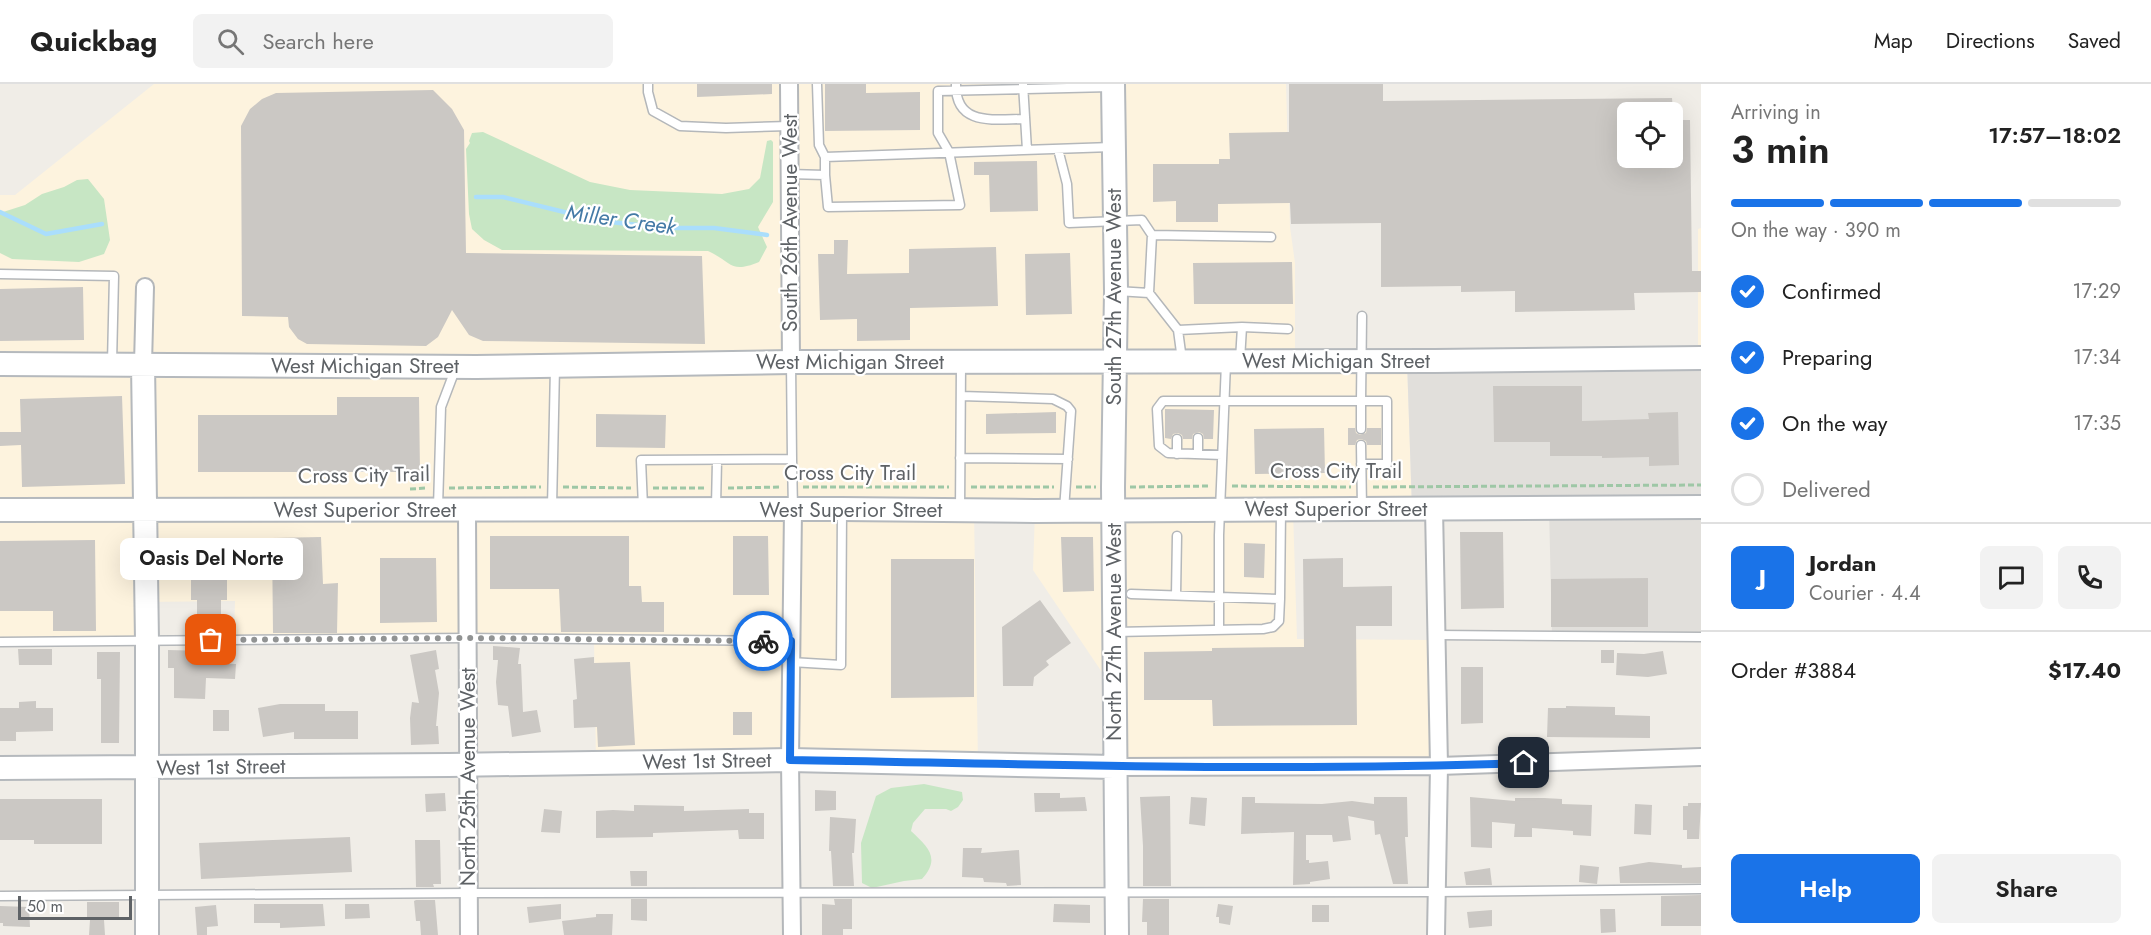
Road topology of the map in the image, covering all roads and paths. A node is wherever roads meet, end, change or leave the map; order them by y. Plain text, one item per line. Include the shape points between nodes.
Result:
1 (648, 84) edge
2 (789, 84) edge
3 (817, 84) edge
4 (1024, 86) edge
5 (1077, 86) edge
6 (1113, 86) edge
7 (956, 87) edge
8 (938, 88) edge
9 (1025, 119) junction
10 (789, 126) junction
11 (1114, 147) junction
12 (1058, 149) junction
13 (1027, 150) junction
14 (949, 152) junction
15 (825, 156) junction
16 (789, 174) junction
17 (825, 175) junction
18 (1114, 221) junction
19 (1152, 236) junction
20 (1271, 237) dead end
21 (0, 274) edge
22 (145, 287) dead end
23 (1116, 291) junction
24 (1149, 293) junction
25 (1362, 316) dead end
26 (1242, 327) junction
27 (1288, 329) dead end
28 (1178, 330) junction
29 (1701, 358) edge
30 (1115, 360) junction
31 (961, 361) junction
32 (1182, 361) junction
33 (1233, 361) junction
34 (1363, 361) junction
35 (790, 362) junction
36 (0, 364) edge
37 (112, 364) junction
38 (143, 364) junction
39 (555, 365) junction
40 (456, 367) junction
41 (961, 396) junction
42 (1178, 400) junction
43 (1198, 400) junction
44 (1225, 400) junction
45 (1361, 402) junction
46 (1198, 411) dead end
47 (1178, 412) dead end
48 (1361, 429) dead end
49 (1178, 438) dead end
50 (1198, 438) dead end
51 (1361, 445) dead end
52 (1177, 454) junction
53 (1198, 454) junction
54 (1222, 455) junction
55 (960, 458) junction
56 (792, 459) junction
57 (1068, 459) junction
58 (717, 461) junction
59 (1362, 464) junction
60 (1701, 485) edge
61 (1222, 486) junction
62 (552, 487) junction
63 (793, 487) junction
64 (961, 487) junction
65 (1065, 487) junction
66 (1113, 487) junction
67 (438, 488) junction
68 (408, 489) dead end
69 (1361, 498) junction
70 (643, 499) junction
71 (716, 499) junction
72 (1701, 507) edge
73 (1434, 508) junction
74 (842, 509) junction
75 (1114, 509) junction
76 (0, 510) edge
77 (146, 510) junction
78 (793, 510) junction
79 (960, 510) junction
80 (1064, 510) junction
81 (1221, 510) junction
82 (1281, 510) junction
83 (438, 511) junction
84 (467, 511) junction
85 (552, 511) junction
86 (1177, 536) dead end
87 (1131, 594) dead end
88 (1176, 595) junction
89 (1220, 596) junction
90 (1280, 599) junction
91 (1219, 629) junction
92 (1115, 632) junction
93 (1436, 635) junction
94 (1701, 637) edge
95 (467, 638) junction
96 (147, 641) junction
97 (793, 641) junction
98 (0, 642) edge
99 (791, 662) junction
100 (1701, 757) edge
101 (790, 760) junction
102 (467, 765) junction
103 (1439, 766) junction
104 (1114, 767) junction
105 (0, 768) edge
106 (148, 768) junction
107 (1701, 889) edge
108 (792, 892) junction
109 (1117, 892) junction
110 (1437, 892) junction
111 (469, 893) junction
112 (147, 895) junction
113 (0, 896) edge
114 (147, 935) edge
115 (469, 935) edge
116 (792, 935) edge
117 (1117, 935) edge
118 (1436, 935) edge

1 - 10 lane via 653,111 680,126
2 - 10 street, South 26th Avenue West
3 - 15 lane via 819,145
4 - 5 lane
4 - 7 lane
4 - 9 lane
5 - 6 lane
6 - 11 street, South 27th Avenue West
7 - 8 lane
7 - 9 lane via 956,98 968,114 978,118
8 - 14 lane via 938,133
9 - 13 lane
10 - 16 street, South 26th Avenue West
11 - 12 lane
11 - 18 street, South 27th Avenue West
12 - 13 lane
12 - 18 lane via 1067,184 1069,223
13 - 14 lane
14 - 15 lane
14 - 17 lane via 960,205 828,207
15 - 17 lane
16 - 17 lane
16 - 35 street, South 26th Avenue West
18 - 19 lane via 1142,220
18 - 23 street, South 27th Avenue West
19 - 20 lane
19 - 24 lane
21 - 37 lane via 114,276
22 - 38 street
23 - 24 lane
23 - 30 street, South 27th Avenue West
24 - 28 lane
25 - 34 lane
26 - 27 lane
26 - 28 lane
26 - 33 lane
28 - 32 lane
29 - 34 street, West Michigan Street
30 - 31 street, West Michigan Street
30 - 32 street, West Michigan Street
30 - 66 street, South 27th Avenue West
31 - 35 street, West Michigan Street
31 - 41 lane
32 - 33 street, West Michigan Street
33 - 34 street, West Michigan Street
33 - 44 lane
34 - 45 lane
35 - 39 street, West Michigan Street
35 - 56 lane
36 - 37 street, West Michigan Street
37 - 38 street, West Michigan Street
38 - 40 street, West Michigan Street
38 - 77 street
39 - 40 street, West Michigan Street
39 - 62 lane
40 - 67 lane via 441,407
41 - 55 lane
41 - 57 lane via 1060,401 1071,411
42 - 43 lane
42 - 47 lane
42 - 52 lane via 1163,400 1157,409 1159,446
43 - 44 lane
43 - 46 lane
44 - 45 lane
44 - 54 lane
45 - 48 lane
45 - 59 lane via 1387,401 1387,464
49 - 52 lane
50 - 53 lane
51 - 59 lane
52 - 53 lane
53 - 54 lane
54 - 61 lane
55 - 57 lane
55 - 64 lane
56 - 58 lane
56 - 63 lane
57 - 65 lane
58 - 70 lane via 641,460
58 - 71 lane
59 - 69 lane
60 - 69 path, Cross City Trail
61 - 66 path, Cross City Trail
61 - 69 path, Cross City Trail
61 - 81 lane
62 - 67 path, Cross City Trail
62 - 70 path, Cross City Trail
62 - 85 lane
63 - 64 path, Cross City Trail
63 - 71 path, Cross City Trail
63 - 78 lane
64 - 65 path, Cross City Trail
64 - 79 lane
65 - 66 path, Cross City Trail
65 - 80 lane
66 - 75 street, South 27th Avenue West
67 - 68 path, Cross City Trail
67 - 83 lane
69 - 73 street, West Superior Street
69 - 82 street, West Superior Street
70 - 71 street, West Superior Street
70 - 71 path, Cross City Trail
70 - 85 street, West Superior Street
71 - 78 street, West Superior Street
72 - 73 street, West Superior Street
73 - 93 street
74 - 78 street, West Superior Street
74 - 79 street, West Superior Street
74 - 99 lane via 842,665
75 - 80 street, West Superior Street
75 - 81 street, West Superior Street
75 - 92 street, North 27th Avenue West
76 - 77 street, West Superior Street
77 - 83 street, West Superior Street
77 - 96 street
78 - 97 street
79 - 80 street, West Superior Street
81 - 82 street, West Superior Street
81 - 89 lane
82 - 90 lane
83 - 84 street, West Superior Street
84 - 85 street, West Superior Street
84 - 95 street, North 25th Avenue West
86 - 88 lane
87 - 88 lane
88 - 89 lane
89 - 90 lane
89 - 91 lane
90 - 91 lane via 1279,621 1273,627
91 - 92 lane
92 - 104 street, North 27th Avenue West
93 - 94 lane
93 - 103 street
95 - 96 lane
95 - 97 lane
95 - 102 street, North 25th Avenue West
96 - 98 lane
96 - 106 street
97 - 99 street
99 - 101 street
100 - 103 street, West 1st Street
101 - 102 street, West 1st Street
101 - 104 street, West 1st Street
101 - 108 street
102 - 106 street, West 1st Street
102 - 111 street, North 25th Avenue West
103 - 104 street, West 1st Street
103 - 110 street
104 - 109 street, North 27th Avenue West
105 - 106 street, West 1st Street
106 - 112 street
107 - 110 lane
108 - 109 lane
108 - 111 lane
108 - 116 street
109 - 110 lane
109 - 117 street, North 27th Avenue West
110 - 118 street
111 - 112 lane
111 - 115 street, North 25th Avenue West
112 - 113 lane
112 - 114 street

